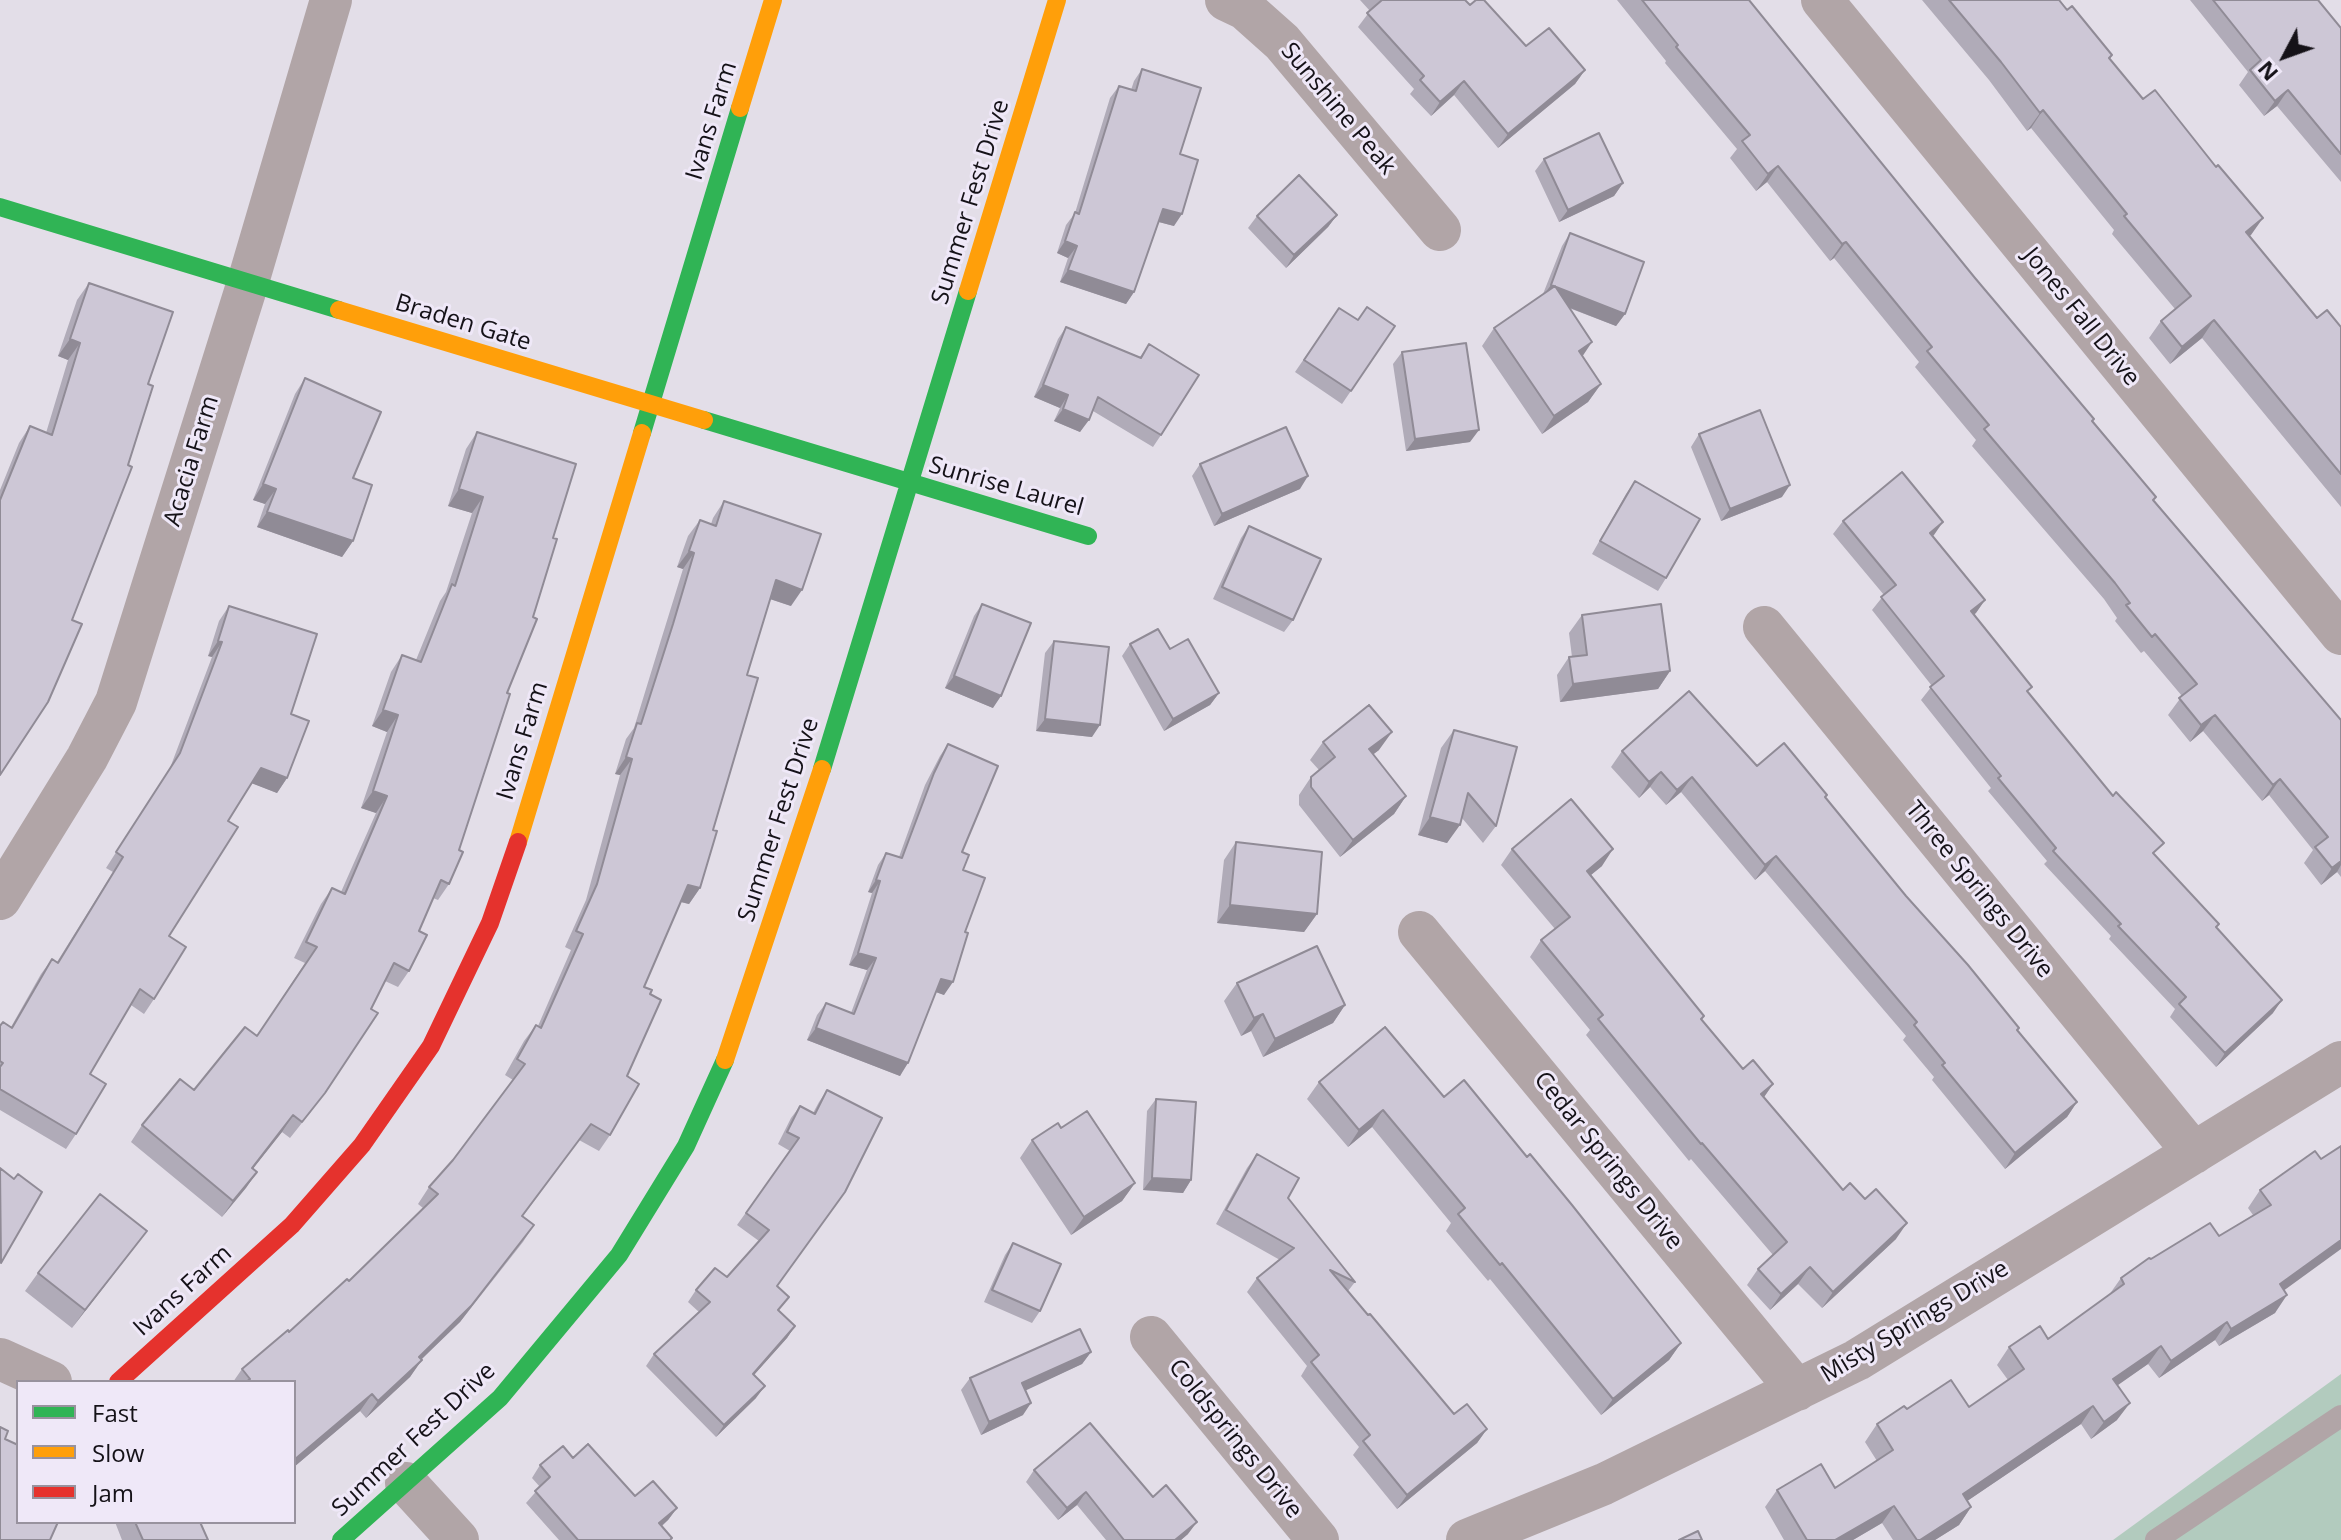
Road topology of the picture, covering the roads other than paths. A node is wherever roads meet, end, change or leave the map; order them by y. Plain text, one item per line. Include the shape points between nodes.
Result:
1 (331, 0) edge
2 (773, 0) edge
3 (1057, 0) edge
4 (1226, 0) edge
5 (1822, 0) edge
6 (0, 207) edge
7 (1440, 230) dead end
8 (248, 282) junction
9 (651, 405) junction
10 (911, 484) junction
11 (1088, 536) dead end
12 (1764, 627) dead end
13 (2341, 634) edge
14 (0, 899) edge
15 (1419, 932) dead end
16 (2341, 1062) edge
17 (2194, 1153) junction
18 (1151, 1337) dead end
19 (0, 1359) edge
20 (47, 1380) edge
21 (120, 1380) edge
22 (1797, 1390) junction
23 (2341, 1416) edge
24 (406, 1483) junction
25 (341, 1540) edge
26 (458, 1540) edge
27 (1318, 1540) edge
28 (1467, 1540) edge
29 (2156, 1540) edge

1 - 8 street, Acacia Farm
2 - 9 street, Ivans Farm
3 - 10 street, Summer Fest Drive
4 - 7 street, Sunshine Peak via 1245,9 1282,42
5 - 13 street, Jones Fall Drive
6 - 8 street, Braden Gate
8 - 9 street, Braden Gate
8 - 14 street, Acacia Farm via 116,702
9 - 10 street, Braden Gate
9 - 21 street, Ivans Farm via 490,923 431,1046 362,1145 292,1225
10 - 11 street, Sunrise Laurel
10 - 24 street, Summer Fest Drive via 728,1053 686,1146 619,1255 500,1398
12 - 17 street, Three Springs Drive
15 - 22 street, Cedar Springs Drive
16 - 17 street, Misty Springs Drive
17 - 22 street, Misty Springs Drive via 1857,1360
18 - 27 street, Coldsprings Drive
19 - 20 street
22 - 28 street, Misty Springs Drive via 1604,1484
23 - 29 lane
24 - 25 street, Summer Fest Drive
24 - 26 street

